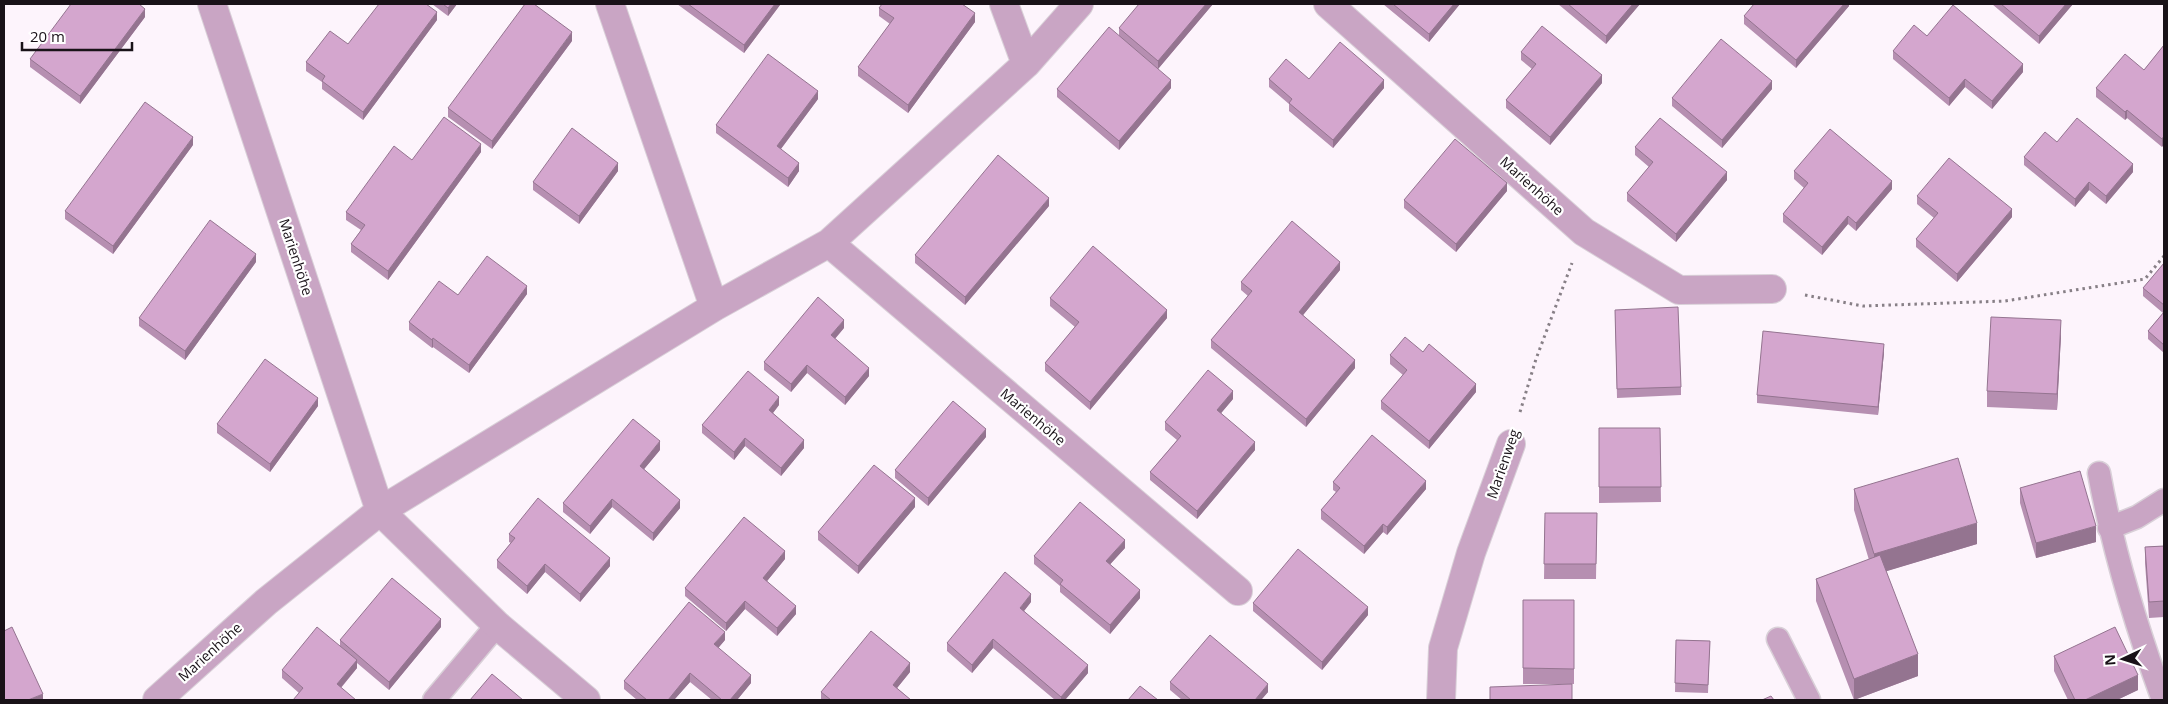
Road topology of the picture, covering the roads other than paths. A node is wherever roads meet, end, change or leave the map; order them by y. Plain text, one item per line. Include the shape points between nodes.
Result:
1 (212, 4) edge
2 (610, 4) edge
3 (1004, 4) edge
4 (1079, 4) edge
5 (1328, 4) edge
6 (1026, 64) junction
7 (829, 243) junction
8 (1772, 289) road end
9 (714, 307) junction
10 (1511, 444) road end
11 (2099, 473) dead end
12 (2164, 500) edge
13 (380, 511) junction
14 (2109, 528) junction
15 (1238, 590) dead end
16 (498, 625) junction
17 (1778, 639) dead end
18 (156, 700) edge
19 (434, 700) edge
20 (586, 700) edge
21 (1441, 700) edge
22 (1809, 700) edge
23 (2163, 700) edge

1 - 13 street, Marienhöhe
2 - 9 street
3 - 6 street
4 - 6 street, Marienhöhe
5 - 8 street, Marienhöhe via 1584,232 1679,290
6 - 7 street, Marienhöhe
7 - 9 street, Marienhöhe
7 - 15 street, Marienhöhe
9 - 13 street, Marienhöhe
10 - 21 street, Marienweg via 1471,553 1444,648
11 - 14 lane
12 - 14 lane via 2137,518
13 - 16 street, Marienhöhe
13 - 18 street, Marienhöhe via 266,602
14 - 23 lane via 2146,655
16 - 19 lane
16 - 20 street, Marienhöhe
17 - 22 lane

